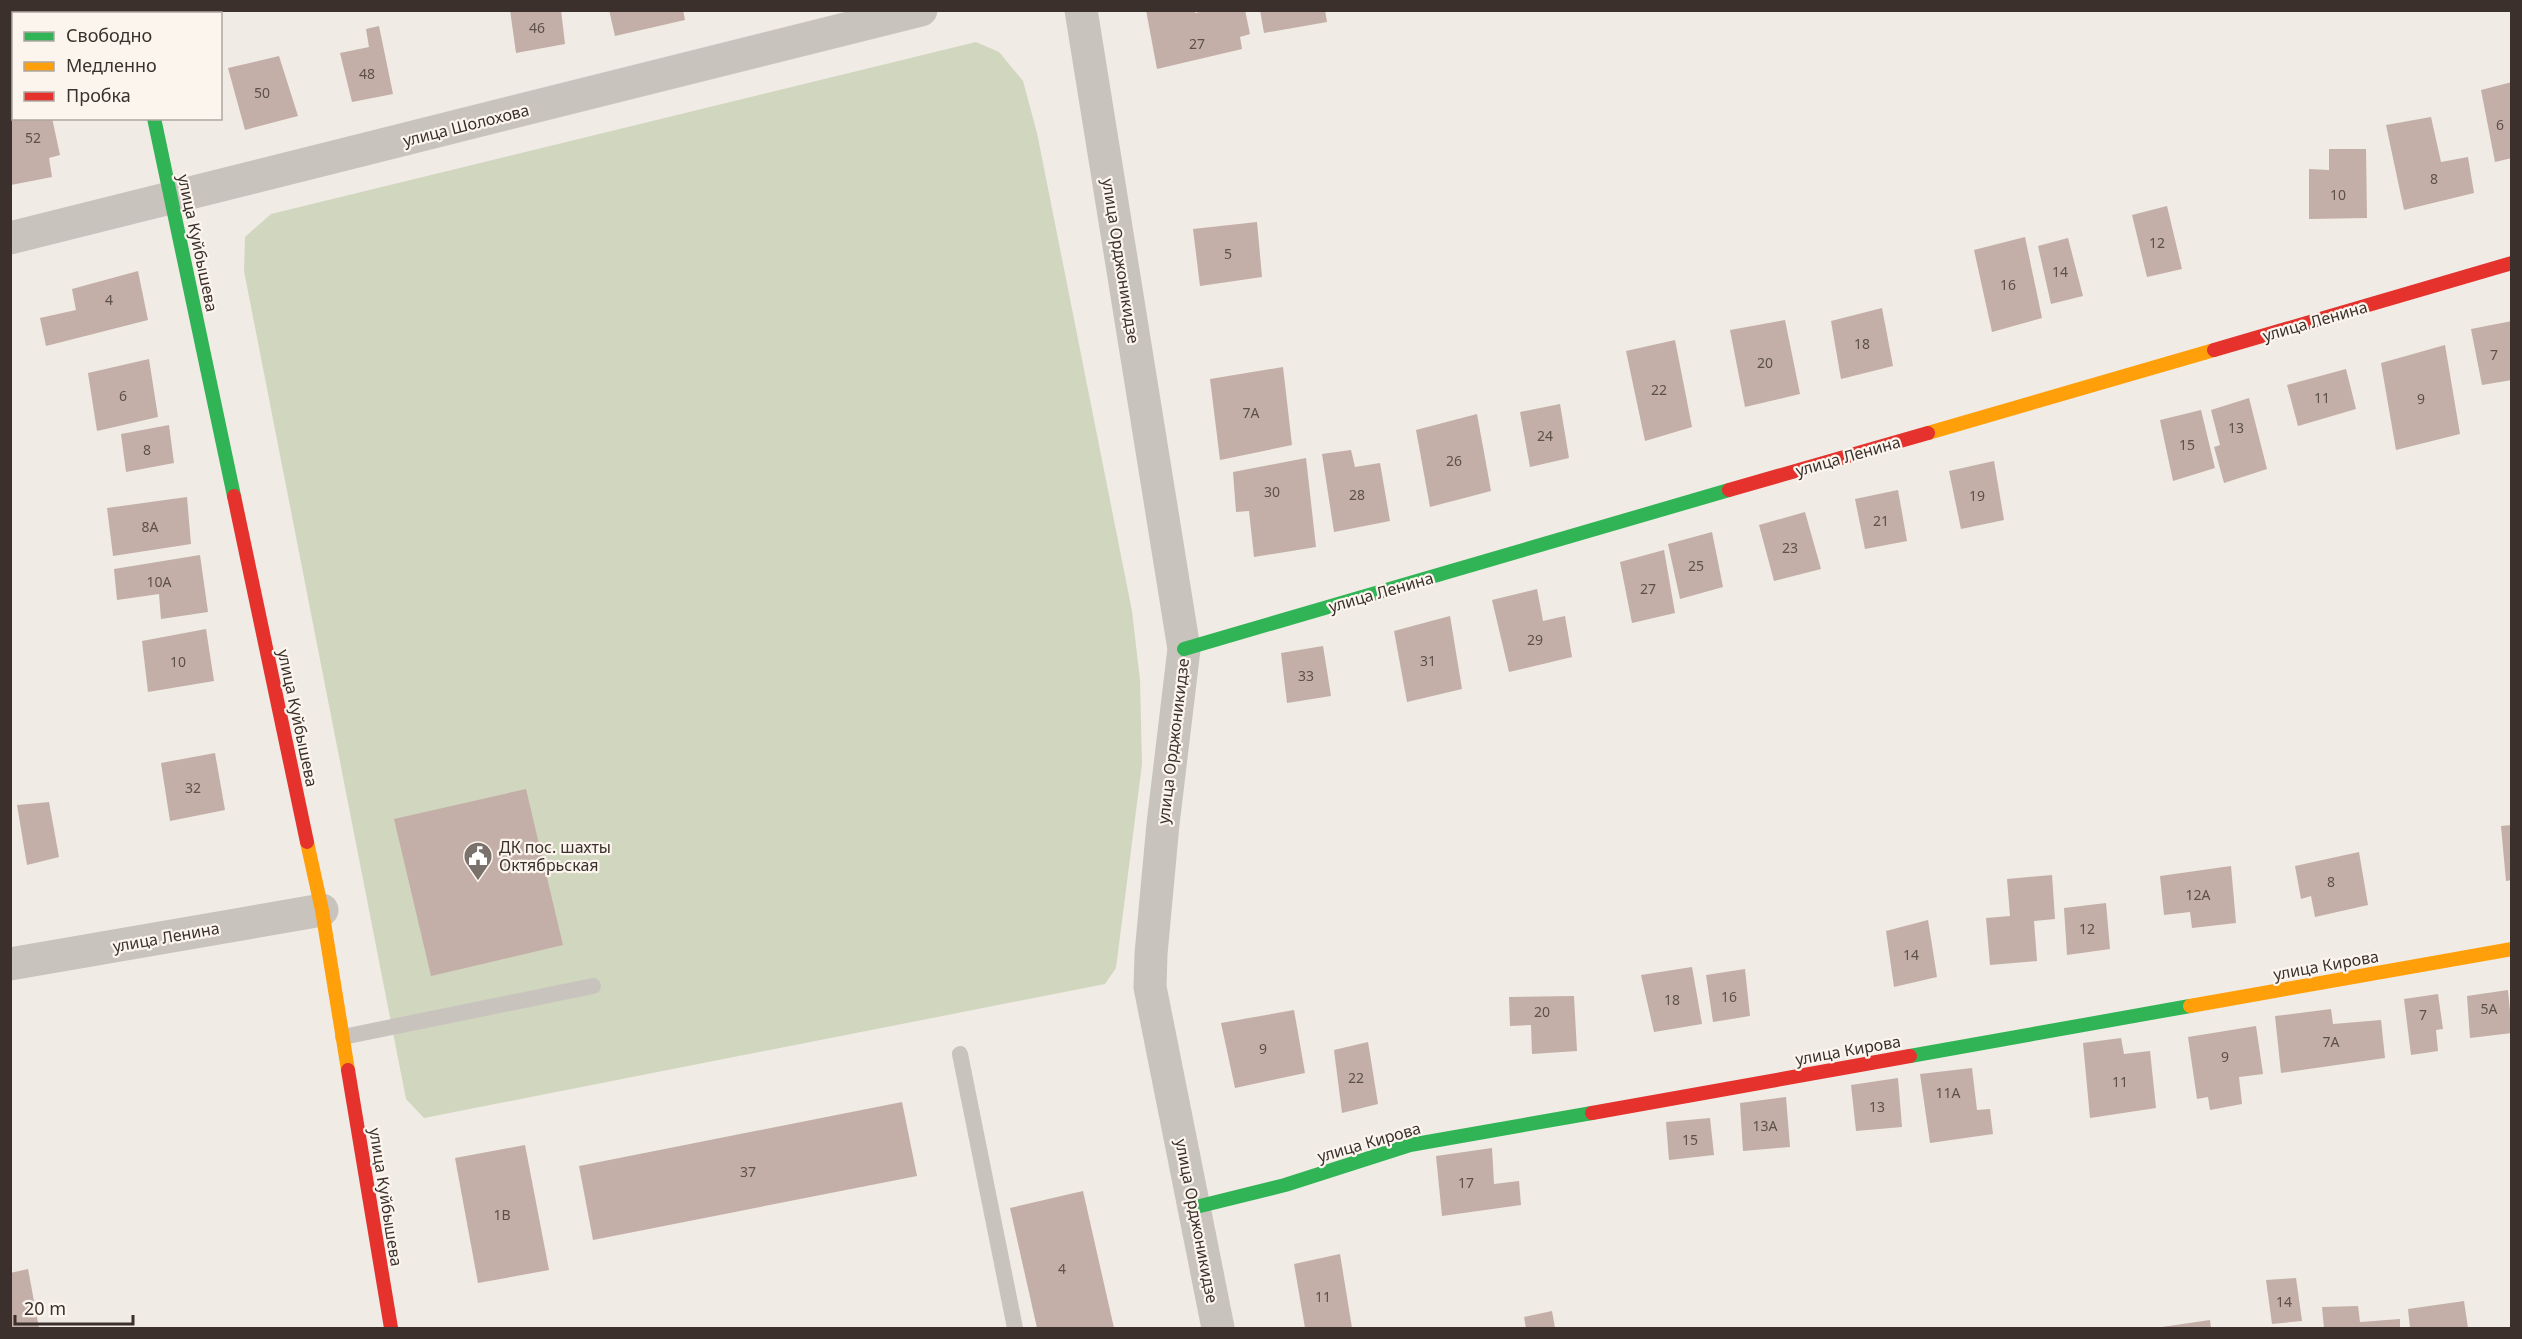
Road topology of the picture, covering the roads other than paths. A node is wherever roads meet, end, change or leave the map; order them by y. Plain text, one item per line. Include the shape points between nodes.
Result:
1 (921, 10) edge
2 (1081, 10) edge
3 (154, 120) edge
4 (172, 199) junction
5 (10, 238) edge
6 (2511, 263) edge
7 (1185, 650) junction
8 (322, 910) junction
9 (2511, 949) edge
10 (10, 964) edge
11 (593, 986) dead end
12 (343, 1037) junction
13 (960, 1054) dead end
14 (1196, 1207) junction
15 (391, 1329) edge
16 (1015, 1329) edge
17 (1218, 1329) edge

1 - 4 street, улица Шолохова
2 - 7 street, улица Орджоникидзе
3 - 4 street, улица Куйбышева
4 - 5 street, улица Шолохова
4 - 8 street, улица Куйбышева
6 - 7 street, улица Ленина
7 - 14 street, улица Орджоникидзе via 1163,824 1150,987
8 - 10 street, улица Ленина
8 - 12 street, улица Куйбышева
9 - 14 street, улица Кирова via 1410,1144 1285,1185
11 - 12 lane
12 - 15 street, улица Куйбышева
13 - 16 lane
14 - 17 street, улица Орджоникидзе

